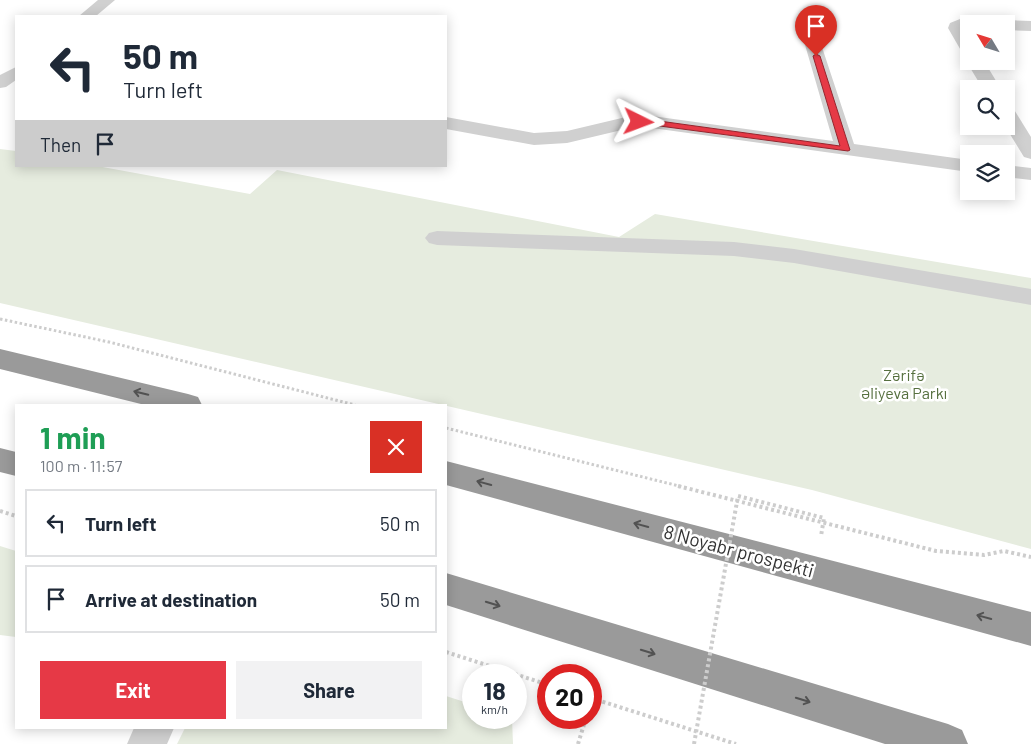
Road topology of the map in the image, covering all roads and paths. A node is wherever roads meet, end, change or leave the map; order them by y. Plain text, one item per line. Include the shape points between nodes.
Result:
1 (107, 0) edge
2 (88, 15) edge
3 (960, 24) edge
4 (1015, 25) edge
5 (1031, 26) edge
6 (960, 35) edge
7 (811, 38) dead end
8 (447, 123) edge
9 (1015, 127) edge
10 (846, 150) junction
11 (1031, 154) edge
12 (960, 165) edge
13 (1015, 172) edge
14 (1031, 174) edge
15 (437, 238) dead end
16 (1031, 296) edge
17 (0, 319) edge
18 (0, 359) edge
19 (184, 404) edge
20 (351, 404) edge
21 (447, 428) edge
22 (0, 460) edge
23 (15, 464) edge
24 (447, 473) edge
25 (0, 511) edge
26 (15, 516) edge
27 (824, 518) dead end
28 (1031, 557) edge
29 (447, 590) edge
30 (1031, 629) edge
31 (447, 652) edge
32 (537, 681) edge
33 (602, 701) edge
34 (154, 729) edge
35 (583, 729) edge
36 (147, 744) edge
37 (578, 744) edge
38 (694, 744) edge
39 (736, 744) edge
40 (948, 744) edge

1 - 2 street
3 - 6 street via 956,28
4 - 5 street
7 - 10 street
8 - 10 street via 534,139 567,137 626,123 652,122
9 - 11 street
10 - 12 street
13 - 14 street
15 - 16 street via 734,249
17 - 20 path via 109,342
19 -> 18 highway
21 - 28 path via 936,550 984,555 1004,551
22 - 23 highway
30 -> 24 highway, 8 Noyabr prospekti
25 - 26 path
27 - 38 path, bridge via 738,496
29 -> 40 highway
31 - 32 path
33 - 39 path
34 - 36 street
35 - 37 path

